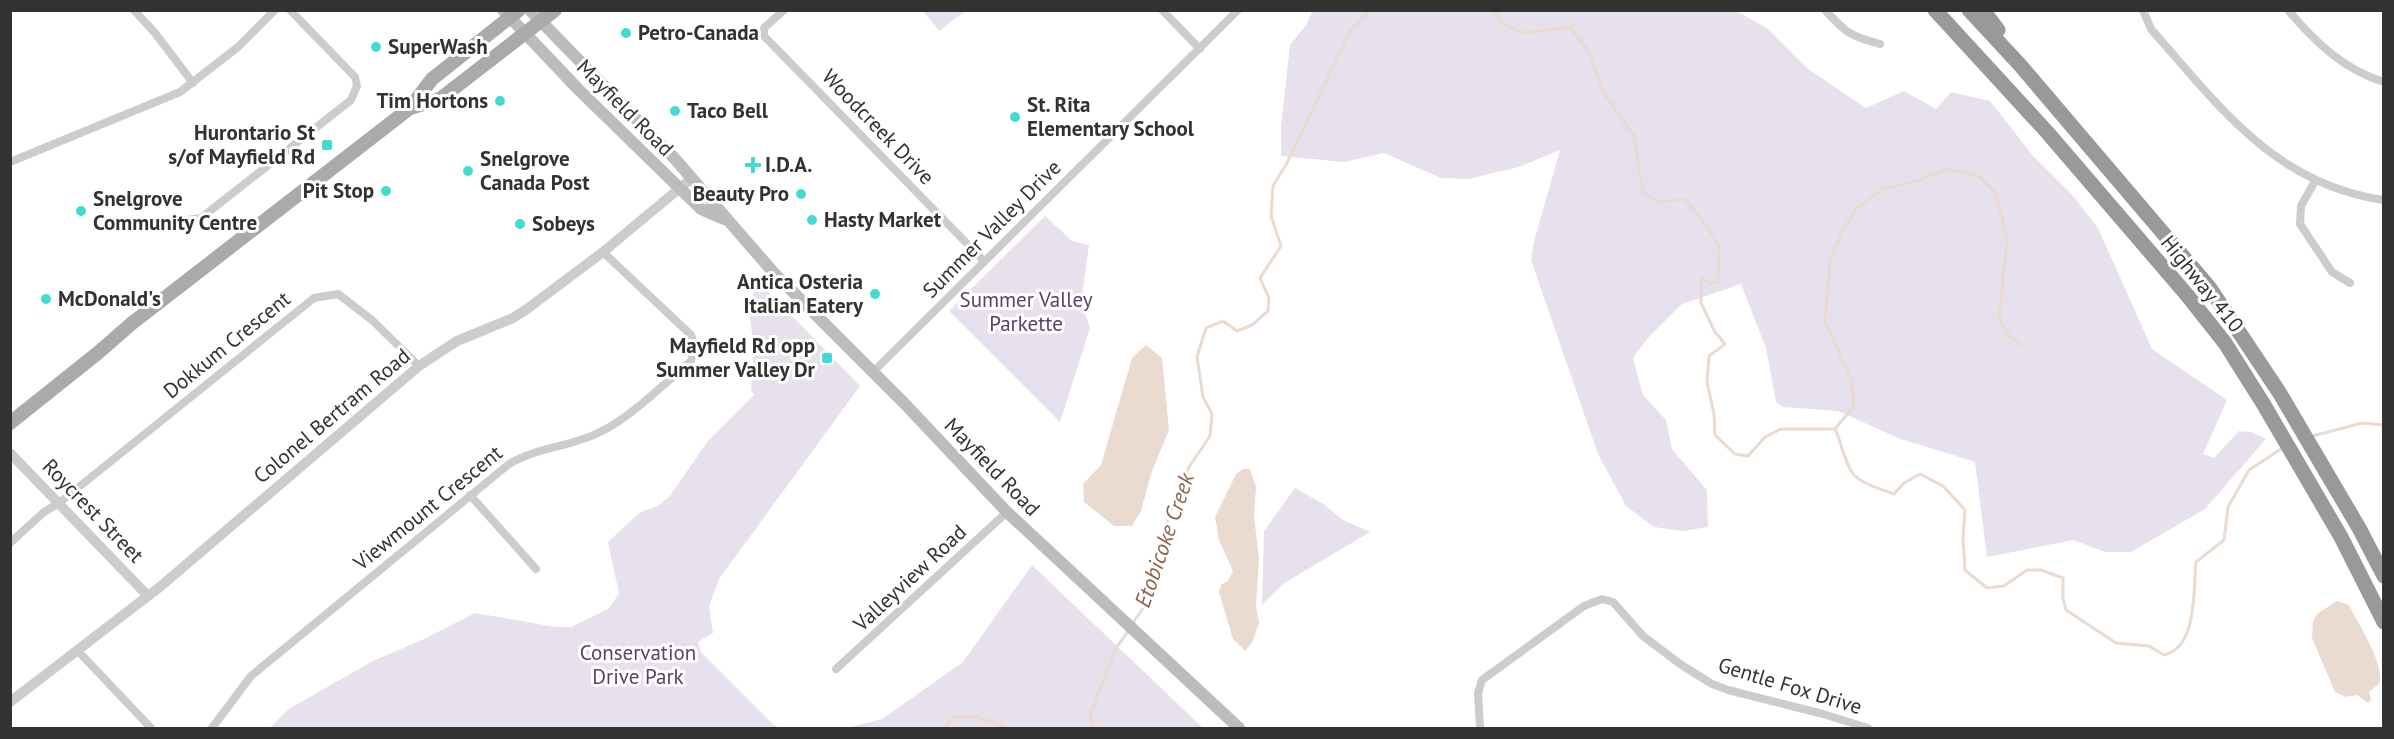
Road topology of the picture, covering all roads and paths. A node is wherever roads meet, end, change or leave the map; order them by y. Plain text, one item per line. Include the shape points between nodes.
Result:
1 (134, 10) edge
2 (275, 10) edge
3 (290, 10) edge
4 (530, 10) edge
5 (555, 10) edge
6 (784, 10) edge
7 (1162, 10) edge
8 (1238, 10) edge
9 (1825, 10) edge
10 (1935, 10) edge
11 (1969, 10) edge
12 (1983, 10) edge
13 (2143, 10) edge
14 (2288, 10) edge
15 (511, 13) edge
16 (540, 21) junction
17 (524, 34) junction
18 (1880, 44) dead end
19 (1200, 49) junction
20 (2020, 66) junction
21 (2384, 81) edge
22 (193, 82) junction
23 (410, 108) junction
24 (10, 162) edge
25 (692, 178) junction
26 (2315, 181) junction
27 (680, 189) junction
28 (2384, 200) edge
29 (729, 221) junction
30 (172, 222) dead end
31 (603, 252) junction
32 (984, 261) junction
33 (2350, 282) dead end
34 (419, 366) junction
35 (873, 372) junction
36 (10, 423) edge
37 (10, 453) edge
38 (471, 495) junction
39 (59, 503) junction
40 (1007, 512) junction
41 (10, 543) edge
42 (536, 569) dead end
43 (2384, 576) edge
44 (148, 596) junction
45 (2384, 622) edge
46 (78, 651) junction
47 (836, 669) dead end
48 (10, 702) edge
49 (151, 729) edge
50 (212, 729) edge
51 (1239, 729) edge
52 (1480, 729) edge
53 (1868, 729) edge

1 - 22 street
2 - 22 street via 238,47
3 - 30 street via 356,77 356,93 201,218
4 - 16 main road, Mayfield Road
5 - 16 main road
6 - 32 street, Woodcreek Drive via 764,28 764,36
7 - 19 street
8 - 19 street, Summer Valley Drive
9 - 18 street via 1847,33
10 - 45 highway, Highway 410 via 2048,132 2225,344 2341,537
11 - 20 highway, Highway 410
12 - 20 highway
13 - 26 street via 2151,28 2234,124 2279,160
14 - 21 street via 2335,57
15 - 17 main road, Mayfield Road
15 - 23 main road via 432,79
16 - 17 main road
16 - 25 main road, Mayfield Road
17 - 23 main road via 440,99
17 - 27 main road, Mayfield Road
19 - 32 street, Summer Valley Drive
20 - 43 highway, Highway 410 via 2209,287 2279,392
22 - 24 street via 168,98
23 - 36 main road
25 - 27 street, Colonel Bertram Road
25 - 29 main road, Mayfield Road
26 - 28 street
26 - 33 street via 2301,206 2300,224 2332,273
27 - 29 main road, Mayfield Road via 700,209
27 - 31 street, Colonel Bertram Road
29 - 35 main road, Mayfield Road via 773,272
31 - 34 street, Colonel Bertram Road via 513,318 457,341
31 - 38 street, Viewmount Crescent via 691,335 695,346 691,361 615,424 583,439 522,456
32 - 35 street, Summer Valley Drive
34 - 39 street, Dokkum Crescent via 372,320 338,294 314,298
34 - 44 street, Colonel Bertram Road
35 - 40 main road, Mayfield Road
37 - 39 street, Roycrest Street
38 - 42 street
38 - 50 street, Viewmount Crescent via 251,676
39 - 41 street
39 - 44 street, Roycrest Street
40 - 47 street, Valleyview Road
40 - 51 main road, Mayfield Road
44 - 46 street, Colonel Bertram Road
46 - 48 street, Colonel Bertram Road
46 - 49 street
52 - 53 street, Gentle Fox Drive via 1479,683 1584,606 1602,599 1613,602 1662,651 1712,684

